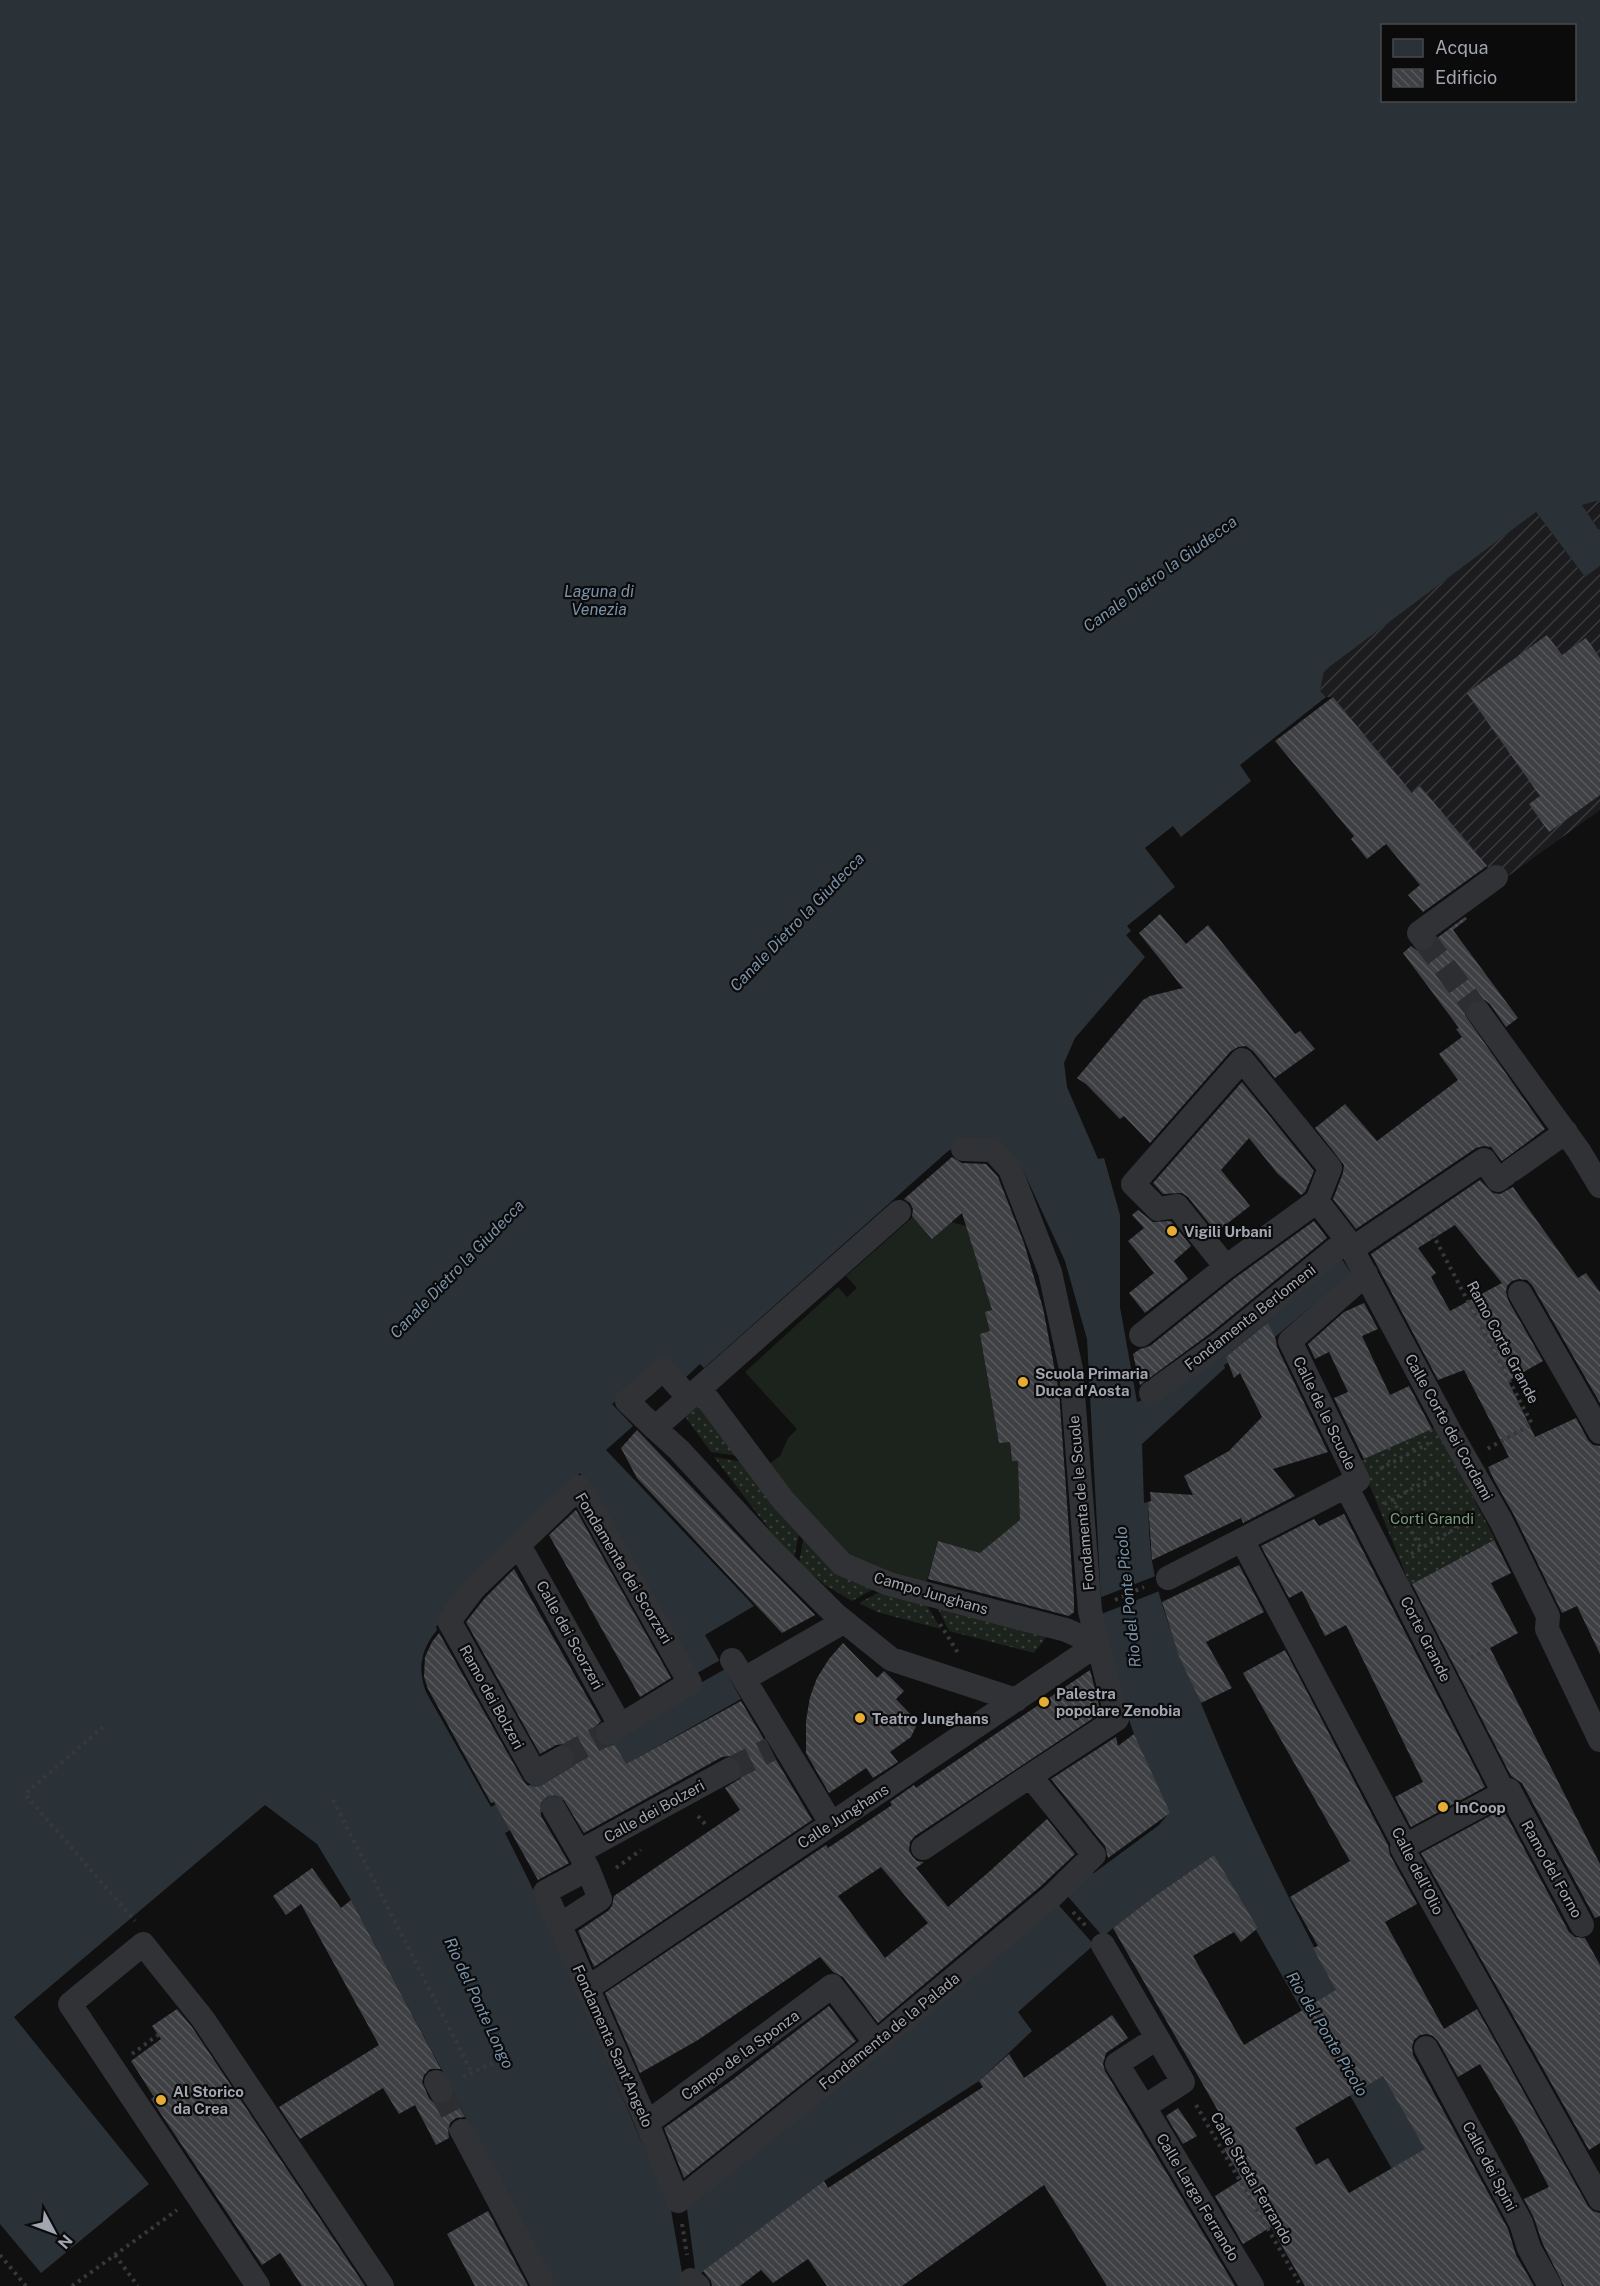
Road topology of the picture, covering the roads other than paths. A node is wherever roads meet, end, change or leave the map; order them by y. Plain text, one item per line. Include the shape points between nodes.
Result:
1 (1496, 877) dead end
2 (1423, 938) dead end
3 (1479, 1012) tunnel mouth
4 (1566, 1132) junction
5 (963, 1149) dead end
6 (1600, 1186) edge
7 (1317, 1201) junction
8 (899, 1212) dead end
9 (1350, 1245) junction
10 (1226, 1267) junction
11 (1366, 1274) junction
12 (1520, 1293) dead end
13 (1141, 1335) dead end
14 (694, 1393) junction
15 (1151, 1393) dead end
16 (655, 1428) junction
17 (1600, 1432) edge
18 (1352, 1483) junction
19 (1242, 1540) junction
20 (519, 1545) junction
21 (1168, 1578) road end
22 (449, 1621) joint
23 (843, 1622) junction
24 (1098, 1644) junction
25 (1016, 1700) junction
26 (614, 1729) joint
27 (1600, 1740) edge
28 (562, 1758) tunnel mouth
29 (1030, 1776) junction
30 (719, 1779) tunnel mouth
31 (1504, 1793) junction
32 (555, 1809) dead end
33 (831, 1824) junction
34 (1405, 1846) junction
35 (923, 1848) dead end
36 (584, 1861) junction
37 (545, 1892) joint
38 (560, 1925) junction
39 (1582, 1925) dead end
40 (1103, 1945) road end
41 (588, 1988) junction
42 (1157, 2038) junction
43 (876, 2043) junction
44 (1426, 2048) dead end
45 (1144, 2107) junction
46 (647, 2123) junction
47 (462, 2131) tunnel mouth
48 (1600, 2199) edge
49 (678, 2201) joint
50 (258, 2286) edge
51 (382, 2286) edge
52 (544, 2286) edge
53 (1251, 2286) edge
54 (1550, 2286) edge

1 - 2 street via 1419,933
3 - 4 street
4 - 6 street
4 - 9 street, Fondamenta Berlomeni via 1498,1180 1484,1160
5 - 24 street, Fondamenta de le Scuole via 993,1150 1010,1169 1050,1272 1071,1369 1090,1611
7 - 9 street, Calle Corte dei Cordami
7 - 10 street
7 - 10 street via 1330,1168 1242,1060 1133,1184 1158,1209 1177,1206
8 - 14 street
9 - 11 street, Calle Corte dei Cordami
9 - 15 street, Fondamenta Berlomeni
10 - 13 street
11 - 18 street, Calle de le Scuole via 1290,1341
11 - 27 street, Calle Corte dei Cordami via 1548,1616 1547,1629
12 - 17 street
14 - 16 street
14 - 16 street, Campo Junghans via 663,1369 627,1401
14 - 24 street, Campo Junghans via 842,1564 889,1584 1066,1630
16 - 23 street
18 - 19 street, Calle de le Scuole
18 - 31 street, Corte Grande via 1362,1516
19 - 21 street, Calle de le Scuole
19 - 34 street, Calle dell'Olio
20 - 22 street, Fondamenta dei Scorzeri via 474,1588
20 - 26 street, Calle dei Scorzeri
20 - 26 street, Fondamenta dei Scorzeri via 579,1487 690,1683
22 - 28 street, Ramo dei Bolzeri via 535,1773
23 - 25 street via 891,1659
23 - 33 street via 738,1669 777,1747
24 - 25 street, Calle Junghans
24 - 29 street, Fondamenta de le Scuole via 1117,1719
25 - 33 street, Calle Junghans
29 - 35 street
29 - 43 street, Fondamenta de la Palada via 1094,1855 1056,1893
30 - 36 street, Calle dei Bolzeri
31 - 34 street
31 - 39 street, Ramo del Forno via 1509,1790
32 - 36 street
33 - 41 street, Calle Junghans
34 - 48 street, Calle dell'Olio via 1402,1848
36 - 37 street, Calle dei Bolzeri
36 - 38 street via 600,1899
37 - 38 street, Fondamenta Sant'Angelo
38 - 41 street, Fondamenta Sant'Angelo
40 - 42 street
41 - 46 street, Fondamenta Sant'Angelo
42 - 45 street, Calle Larga Ferrando via 1118,2064
42 - 45 street via 1183,2082
43 - 46 street, Campo de la Sponza via 832,1986
43 - 49 street, Fondamenta de la Palada
44 - 54 street, Calle dei Spini via 1521,2223 1528,2248
45 - 53 street, Calle Larga Ferrando
46 - 49 street, Fondamenta Sant'Angelo
47 - 52 street
50 - 51 street via 70,2004 143,1944 203,2019

